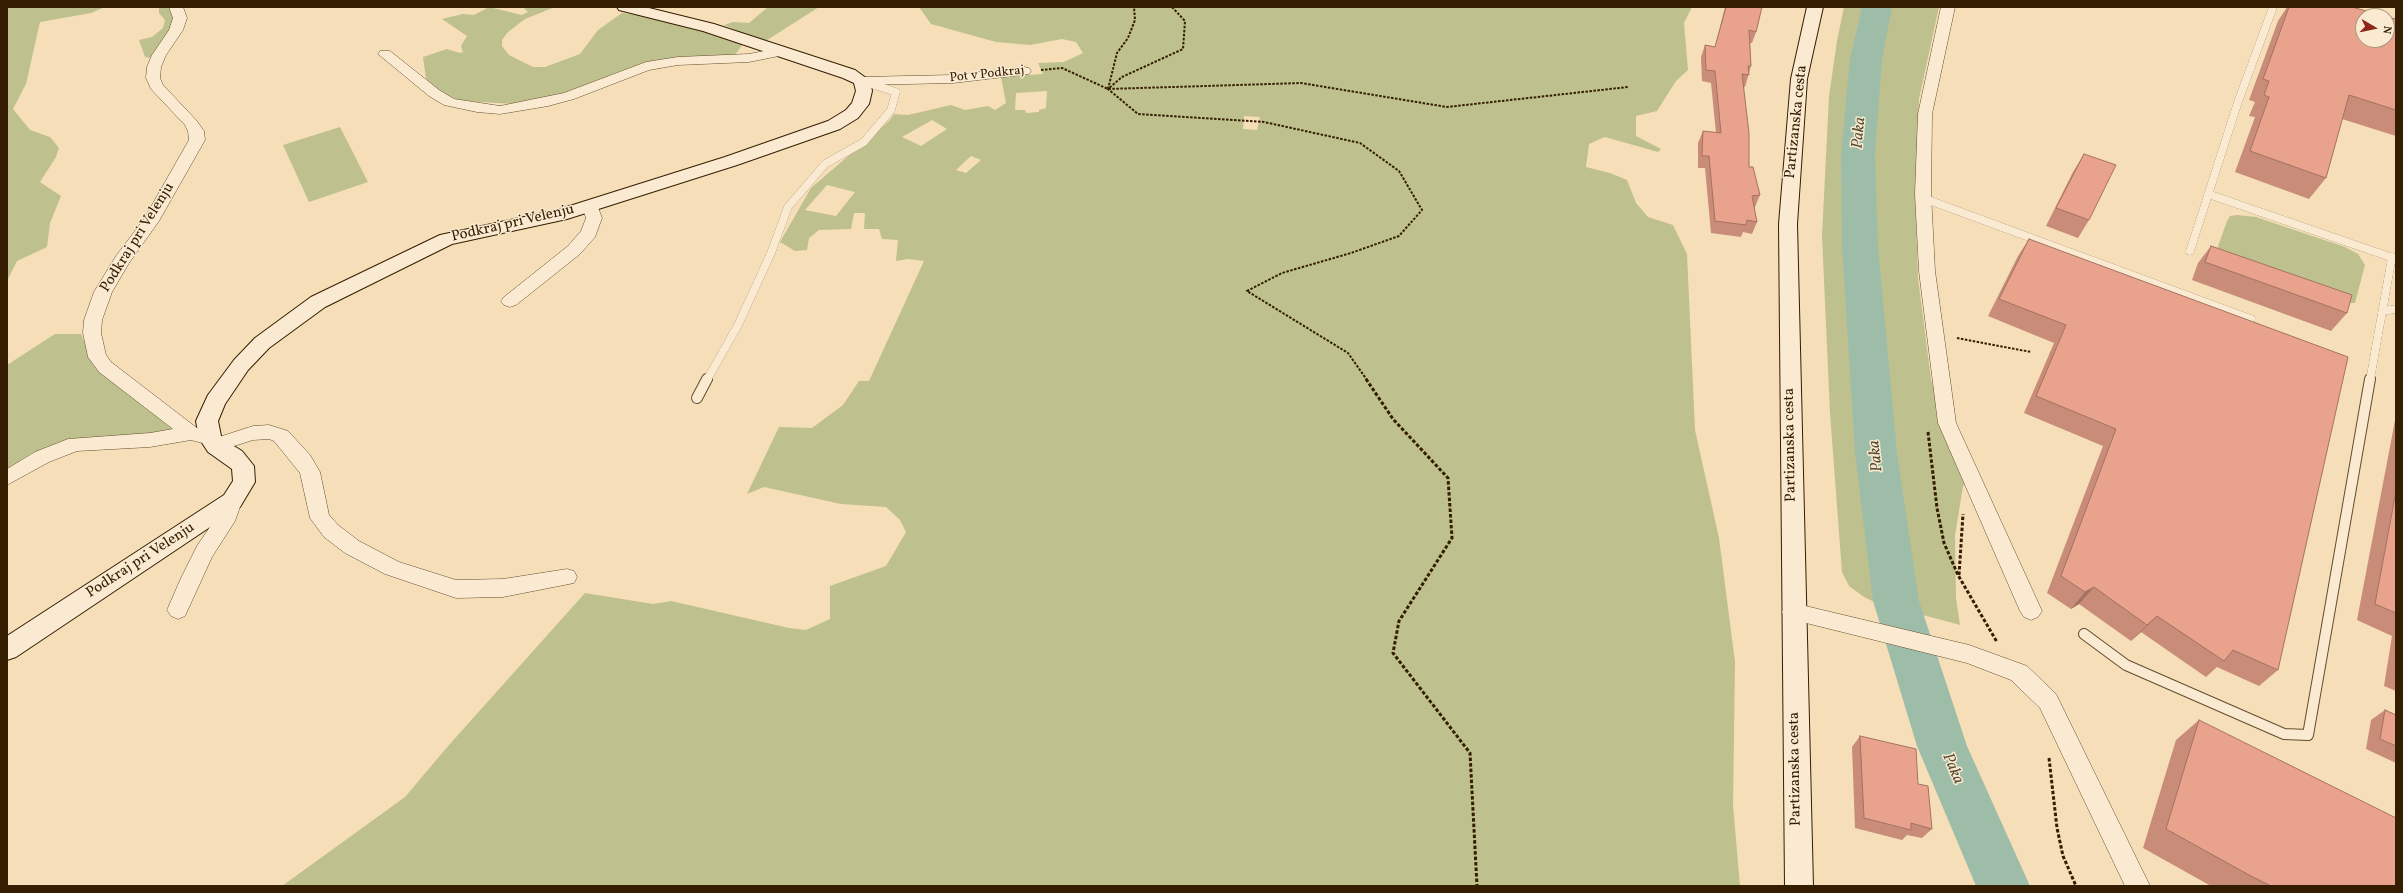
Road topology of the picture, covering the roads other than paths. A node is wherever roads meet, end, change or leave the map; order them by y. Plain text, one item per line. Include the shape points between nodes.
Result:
1 (176, 7) edge
2 (625, 7) edge
3 (1815, 7) edge
4 (1948, 7) edge
5 (2273, 7) edge
6 (778, 52) junction
7 (385, 54) dead end
8 (1024, 71) road end
9 (862, 81) junction
10 (2208, 194) junction
11 (1923, 198) junction
12 (590, 206) junction
13 (2190, 251) dead end
14 (2394, 258) edge
15 (510, 301) dead end
16 (2396, 309) edge
17 (2383, 311) junction
18 (2251, 320) edge
19 (697, 398) dead end
20 (191, 433) junction
21 (212, 442) junction
22 (7, 478) edge
23 (232, 501) junction
24 (567, 577) dead end
25 (178, 610) dead end
26 (2031, 610) dead end
27 (1793, 612) junction
28 (2084, 634) dead end
29 (7, 648) edge
30 (1799, 886) edge
31 (2138, 886) edge

1 - 20 street, Podkraj pri Velenju via 180,18 176,30 154,66 153,78 156,86 191,123 196,131 197,140 151,221 122,260 103,292 92,333 97,357 105,367
2 - 6 street via 708,27
3 - 27 street, Partizanska cesta via 1799,79 1788,224
4 - 11 street via 1925,114
5 - 10 lane
6 - 7 street via 749,58 678,61 646,66 568,96 500,110 449,102
6 - 9 street via 849,74
8 - 9 street, Pot v Podkraj via 953,79
9 - 12 street, Podkraj pri Velenju via 864,91 860,104 852,114 834,126
9 - 19 lane via 896,92 891,110 864,142 825,164 788,207 771,253 738,325
10 - 13 lane
10 - 14 lane
11 - 18 lane
11 - 26 street via 1927,271 1947,423
12 - 15 street via 594,218 589,233 574,250
12 - 21 street, Podkraj pri Velenju via 560,215 447,239 318,302 262,343 241,365 216,401 207,421
14 - 17 lane
16 - 17 lane
17 - 28 lane via 2308,735 2284,734 2126,666
20 - 21 street, Podkraj pri Velenju
20 - 22 street via 150,440 75,444 42,457
21 - 23 street, Podkraj pri Velenju via 243,466 244,482
21 - 24 street via 253,432 269,432 281,436 303,460 310,472 320,518 331,531 352,547 392,568 456,589 503,588
23 - 25 street via 225,521 194,571
23 - 29 street, Podkraj pri Velenju
27 - 30 street, Partizanska cesta
27 - 31 street via 1969,654 2019,673 2048,701

